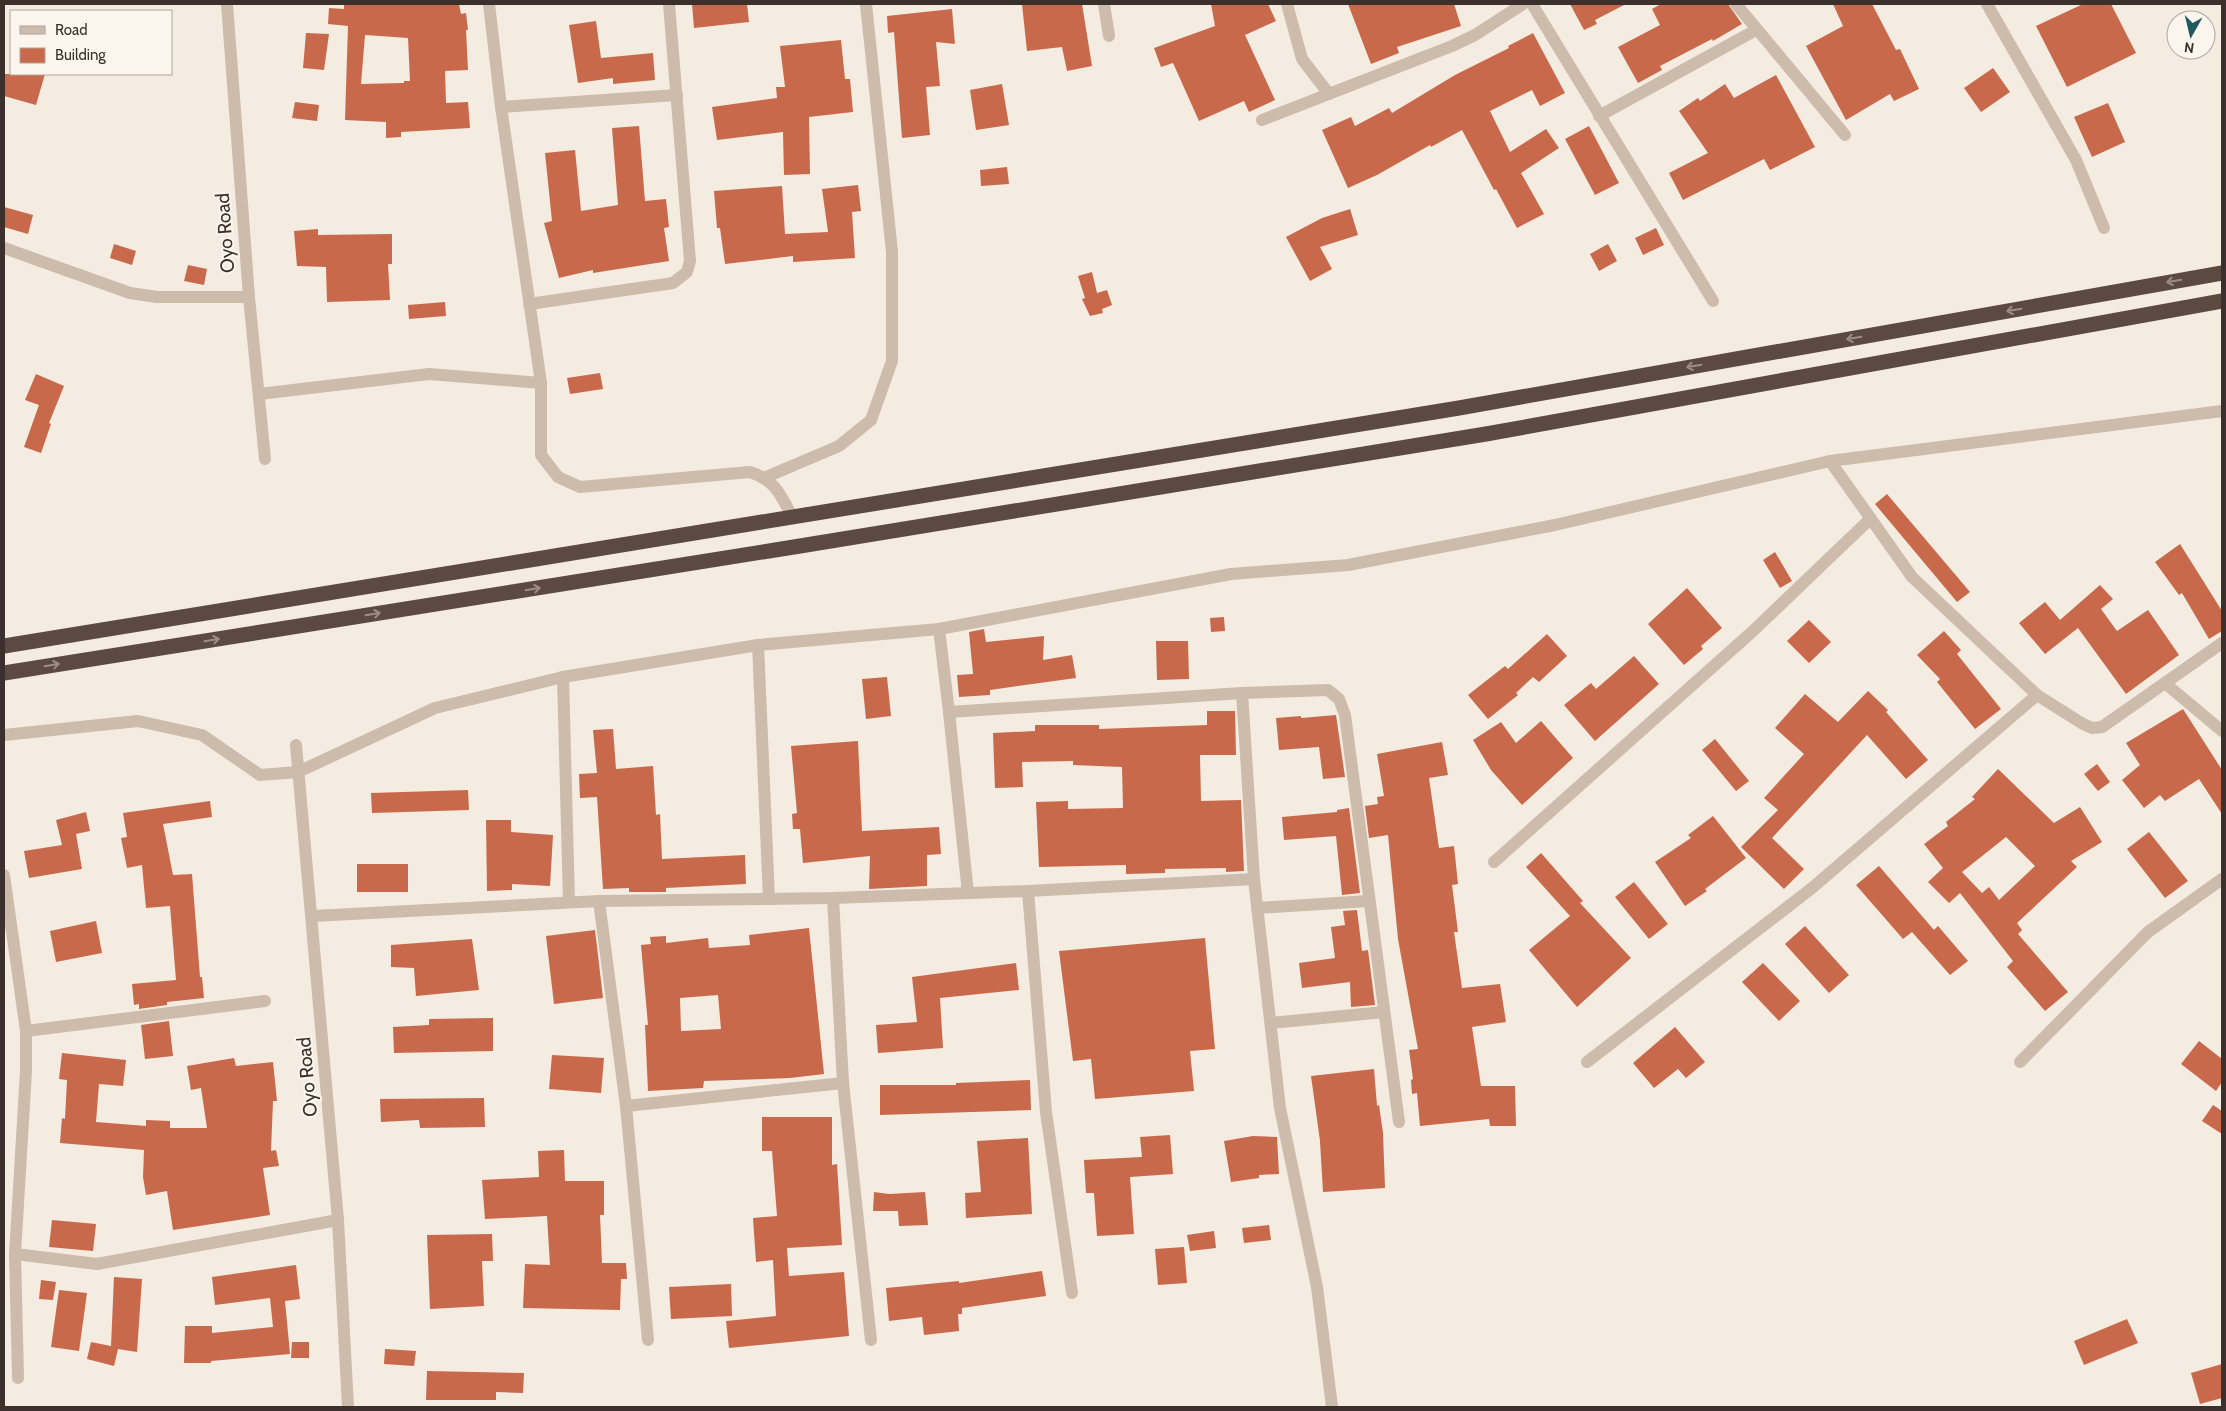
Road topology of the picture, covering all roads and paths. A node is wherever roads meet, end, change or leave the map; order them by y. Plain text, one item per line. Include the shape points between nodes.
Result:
1 (227, 4) edge
2 (489, 4) edge
3 (669, 4) edge
4 (866, 4) edge
5 (1104, 4) edge
6 (1287, 4) edge
7 (1523, 4) edge
8 (1532, 4) edge
9 (1736, 4) edge
10 (1989, 4) edge
11 (1756, 30) junction
12 (1109, 36) dead end
13 (1329, 94) junction
14 (677, 95) junction
15 (501, 107) junction
16 (1599, 116) junction
17 (1262, 120) dead end
18 (1845, 135) dead end
19 (2104, 228) dead end
20 (4, 248) edge
21 (2222, 273) edge
22 (248, 297) junction
23 (1713, 301) dead end
24 (2222, 301) edge
25 (530, 304) junction
26 (541, 383) junction
27 (259, 394) junction
28 (2222, 412) edge
29 (265, 459) dead end
30 (1830, 462) junction
31 (766, 477) junction
32 (792, 516) junction
33 (1869, 520) junction
34 (939, 629) junction
35 (2222, 643) edge
36 (758, 645) junction
37 (4, 646) edge
38 (4, 673) edge
39 (563, 677) junction
40 (2166, 684) junction
41 (1242, 693) junction
42 (2037, 695) junction
43 (949, 712) junction
44 (2222, 731) edge
45 (4, 735) edge
46 (296, 745) dead end
47 (298, 772) junction
48 (1494, 862) dead end
49 (4, 875) edge
50 (1254, 879) junction
51 (2222, 879) edge
52 (1028, 891) junction
53 (968, 894) junction
54 (833, 898) junction
55 (769, 899) junction
56 (1368, 900) junction
57 (599, 901) junction
58 (569, 902) junction
59 (1257, 908) junction
60 (312, 916) junction
61 (264, 1001) dead end
62 (1384, 1012) junction
63 (1271, 1024) junction
64 (26, 1031) junction
65 (1587, 1062) dead end
66 (2020, 1062) dead end
67 (843, 1083) junction
68 (626, 1106) junction
69 (1399, 1122) dead end
70 (338, 1220) junction
71 (11, 1247) edge
72 (1072, 1292) dead end
73 (648, 1340) dead end
74 (871, 1340) dead end
75 (18, 1378) dead end
76 (348, 1407) edge
77 (1332, 1407) edge

1 - 22 street, Oyo Road
2 - 15 street
3 - 14 street
4 - 31 street via 892,252 892,361 871,420 839,446
5 - 12 street
6 - 13 street via 1302,59
7 - 13 street via 1452,46
8 - 16 street
9 - 11 street
10 - 19 street via 2076,160
11 - 16 street
11 - 18 street
13 - 17 street
14 - 15 street
14 - 25 street via 690,261 687,272 673,283
15 - 25 street
16 - 23 street
20 - 22 street via 130,293 157,297
21 -> 32 highway via 1459,408
22 - 27 street, Oyo Road
38 -> 24 highway via 1486,434
25 - 26 street
26 - 27 street via 429,374
26 - 31 street via 541,455 558,477 580,487 750,472
27 - 29 street, Oyo Road
28 - 30 street
30 - 33 street
30 - 34 street via 1554,525 1348,565 1231,574
31 - 32 street
32 - 37 highway
33 - 42 street via 1912,577
33 - 48 street via 1753,630
34 - 36 street
34 - 43 street
35 - 40 street
36 - 39 street
36 - 55 street
39 - 47 street via 435,708
39 - 58 street
40 - 42 street via 2102,727 2092,728
40 - 44 street
41 - 43 street
41 - 50 street
41 - 56 street via 1328,690 1338,699 1345,715
42 - 65 street via 1812,888
43 - 53 street
45 - 47 street via 138,721 202,735 260,775
46 - 47 street, Oyo Road
47 - 60 street, Oyo Road
49 - 64 street
50 - 52 street
50 - 59 street
51 - 66 street via 2148,932
52 - 53 street
52 - 72 street via 1046,1112
53 - 54 street
54 - 55 street
54 - 67 street
55 - 57 street
56 - 59 street
56 - 62 street
57 - 58 street
57 - 68 street
58 - 60 street
59 - 63 street
60 - 70 street, Oyo Road
61 - 64 street
62 - 63 street
62 - 69 street
63 - 77 street via 1280,1108 1317,1287
64 - 71 street via 26,1071
67 - 68 street
67 - 74 street
68 - 73 street
70 - 71 street via 97,1264
70 - 76 street, Oyo Road
71 - 75 street

